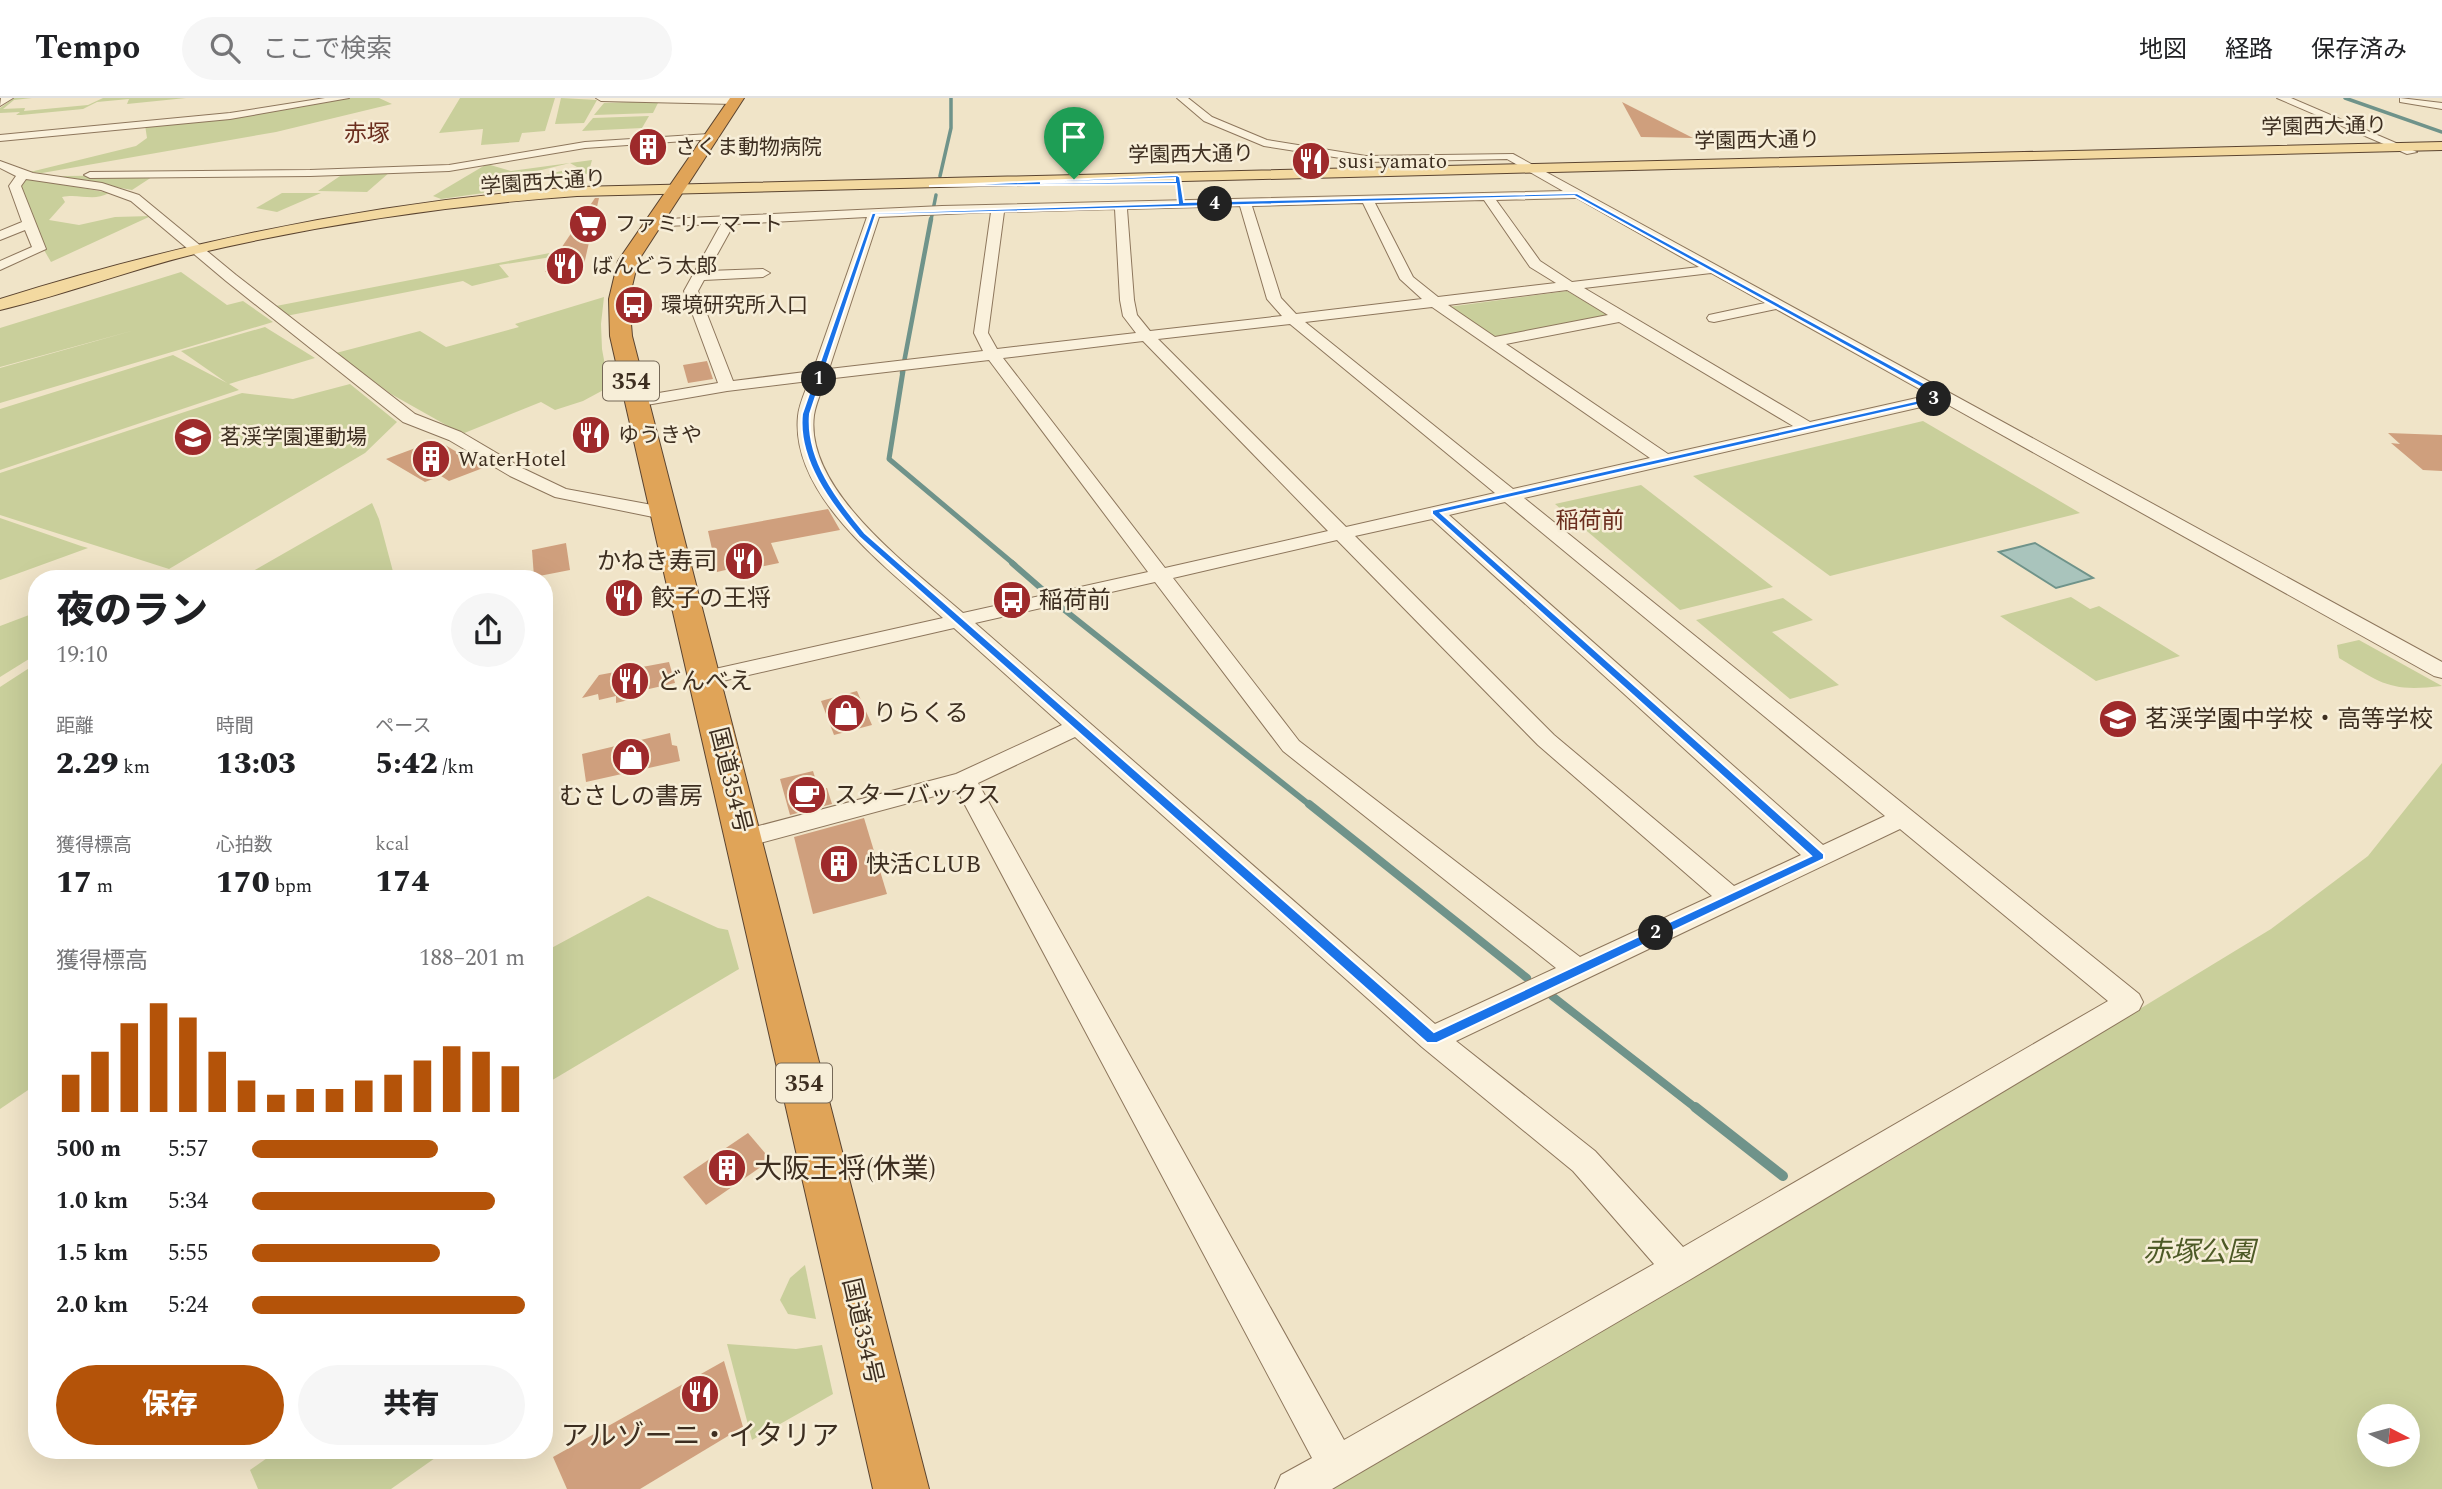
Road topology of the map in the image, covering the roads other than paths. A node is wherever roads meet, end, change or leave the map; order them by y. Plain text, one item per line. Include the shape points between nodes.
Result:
1 (8, 98) edge
2 (344, 98) edge
3 (601, 98) edge
4 (1182, 98) edge
5 (2282, 98) edge
6 (736, 100) edge
7 (2404, 100) dead end
8 (0, 103) edge
9 (2442, 106) edge
10 (709, 137) junction
11 (0, 138) edge
12 (2442, 148) edge
13 (2406, 149) junction
14 (0, 164) edge
15 (1534, 171) junction
16 (25, 177) junction
17 (1178, 179) junction
18 (1074, 182) junction
19 (0, 186) edge
20 (725, 191) dead end
21 (674, 192) junction
22 (619, 194) dead end
23 (1576, 194) junction
24 (1488, 197) junction
25 (1367, 200) junction
26 (1245, 203) junction
27 (1181, 204) junction
28 (1121, 206) junction
29 (998, 209) junction
30 (874, 214) junction
31 (729, 221) junction
32 (30, 223) junction
33 (667, 223) dead end
34 (0, 236) edge
35 (269, 237) junction
36 (200, 252) junction
37 (0, 266) edge
38 (1713, 270) junction
39 (763, 273) dead end
40 (699, 276) junction
41 (1568, 286) junction
42 (1434, 302) junction
43 (0, 305) edge
44 (1777, 305) junction
45 (0, 314) edge
46 (1621, 317) junction
47 (1714, 318) dead end
48 (1293, 320) junction
49 (1146, 337) junction
50 (1492, 342) junction
51 (993, 355) junction
52 (821, 375) junction
53 (727, 386) junction
54 (1944, 397) junction
55 (635, 402) junction
56 (1808, 428) junction
57 (1664, 460) junction
58 (1509, 495) junction
59 (1435, 512) junction
60 (663, 513) junction
61 (1342, 534) junction
62 (1159, 575) junction
63 (958, 621) junction
64 (2442, 671) edge
65 (705, 678) junction
66 (1077, 727) junction
67 (964, 780) junction
68 (1902, 818) junction
69 (745, 838) junction
70 (1819, 856) junction
71 (1731, 898) junction
72 (1577, 970) junction
73 (1432, 1039) junction
74 (1679, 1268) junction
75 (1337, 1465) junction
76 (901, 1489) edge
77 (1295, 1489) edge

1 - 8 street
2 - 11 street via 230,116
3 - 6 street
4 - 15 street via 1201,115 1264,143 1366,159 1509,156
5 - 13 street
6 - 10 highway, 国道354号 / 354
7 - 9 street
10 - 16 street via 585,145 449,168
10 - 21 highway, 国道354号 / 354
12 - 13 main road, 学園西大通り
13 - 15 main road, 学園西大通り
14 - 16 street
15 - 17 main road, 学園西大通り
15 - 23 street
16 - 19 street
16 - 32 street via 14,201
16 - 36 street via 128,194
17 - 18 main road, 学園西大通り
17 - 27 street
18 - 20 main road, 学園西大通り
18 - 21 main road, 学園西大通り
21 - 35 main road, 学園西大通り via 494,207
21 - 55 highway, 国道354号 / 354 via 623,273 619,314
22 - 35 main road, 学園西大通り via 497,202
23 - 24 street
23 - 38 street
24 - 25 street
24 - 41 street via 1535,264
25 - 26 street
25 - 42 street via 1407,279
26 - 27 street
26 - 48 street via 1273,299
27 - 28 street
28 - 29 street
28 - 49 street via 1130,316
29 - 30 street
29 - 51 street via 981,334
30 - 31 street
30 - 52 street
31 - 33 street
31 - 40 street
32 - 34 street
32 - 37 street via 39,249
35 - 36 main road, 学園西大通り
36 - 43 main road, 学園西大通り via 87,278
36 - 45 main road, 学園西大通り
36 - 60 street via 409,418 455,436 561,492
38 - 41 street
38 - 44 street
39 - 40 street
40 - 53 street via 691,291
41 - 42 street
41 - 46 street
42 - 48 street
42 - 50 street
44 - 47 street
44 - 54 street
46 - 50 street
46 - 56 street
48 - 49 street
48 - 58 street
49 - 51 street
49 - 61 street
50 - 57 street
51 - 52 street
51 - 62 street
52 - 53 street
52 - 63 street via 805,428 832,500 862,535
53 - 55 street
54 - 56 street
54 - 64 street
55 - 60 highway, 国道354号 / 354
56 - 57 street
57 - 58 street
58 - 59 street
58 - 68 street
59 - 61 street
59 - 70 street
60 - 65 highway, 国道354号 / 354
61 - 62 street
61 - 71 street via 1546,740
62 - 63 street
62 - 72 street via 1291,746
63 - 65 street
63 - 66 street
65 - 69 highway, 国道354号 / 354
66 - 67 street
66 - 73 street
67 - 69 street
67 - 75 street
68 - 70 street
68 - 74 street via 2129,1002
69 - 76 highway, 国道354号 / 354
70 - 71 street
71 - 72 street
72 - 73 street
73 - 74 street via 1584,1161
74 - 75 street
75 - 77 street

